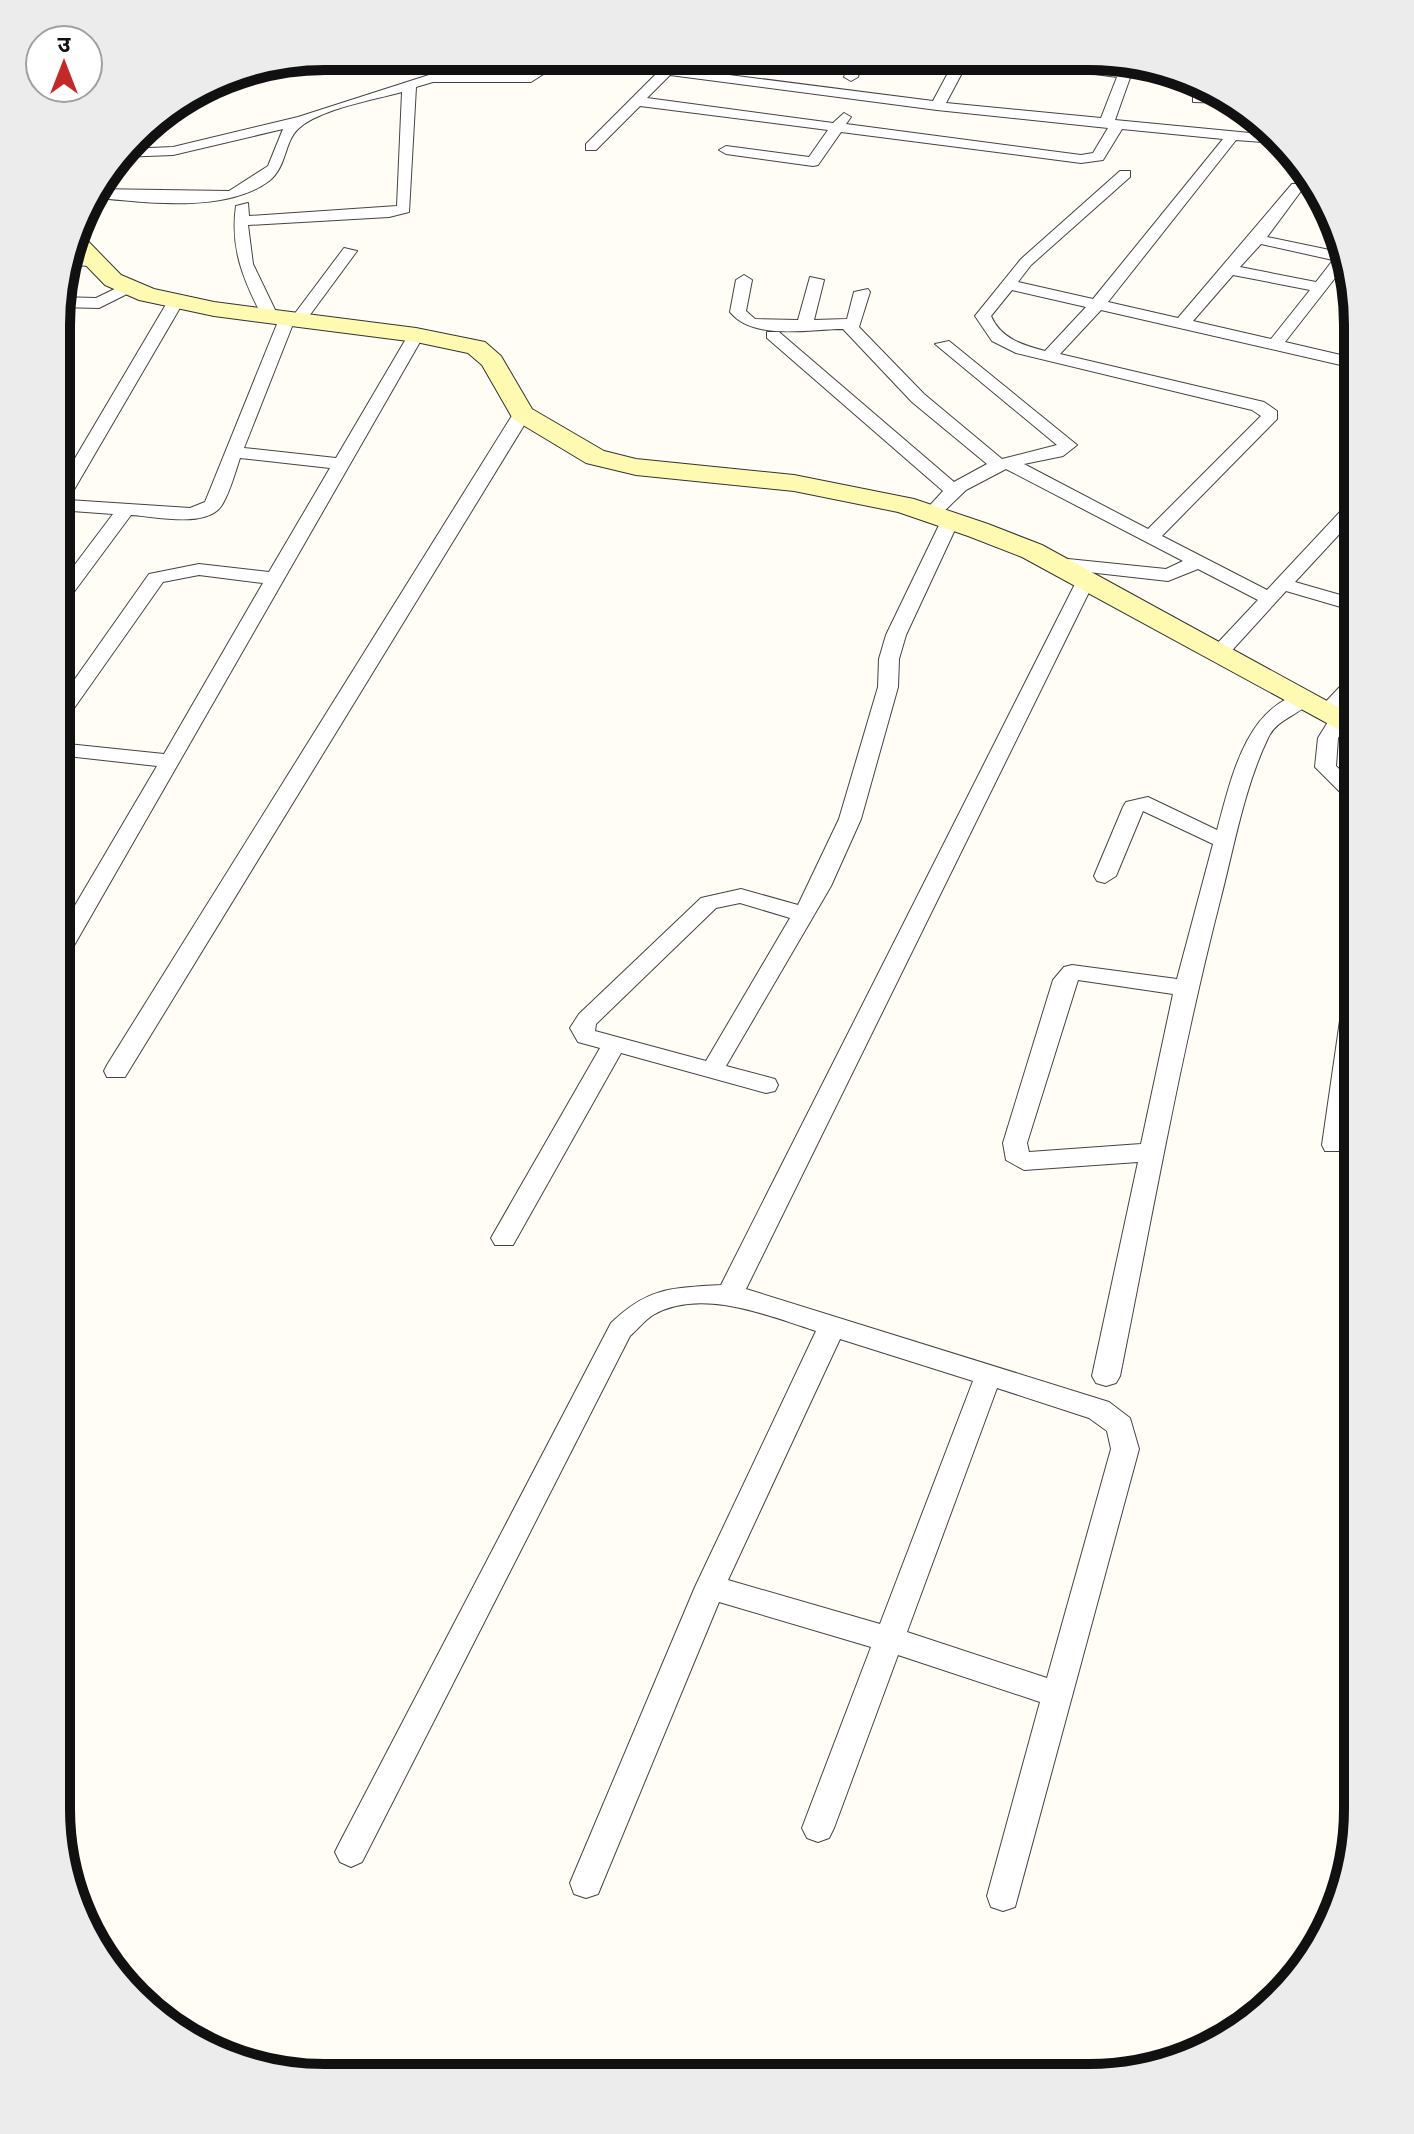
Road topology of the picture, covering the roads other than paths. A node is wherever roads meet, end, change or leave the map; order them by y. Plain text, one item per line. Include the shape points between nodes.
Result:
1 (543, 70) edge
2 (853, 70) edge
3 (956, 70) edge
4 (1090, 70) edge
5 (667, 71) joint
6 (1112, 71) edge
7 (1126, 73) edge
8 (851, 77) dead end
9 (409, 85) junction
10 (858, 94) junction
11 (1198, 99) dead end
12 (1208, 100) edge
13 (635, 101) junction
14 (937, 106) junction
15 (297, 121) junction
16 (1111, 125) junction
17 (964, 126) junction
18 (837, 127) junction
19 (1232, 136) junction
20 (1262, 139) edge
21 (591, 147) dead end
22 (726, 150) dead end
23 (138, 152) edge
24 (1125, 174) dead end
25 (1300, 182) edge
26 (246, 189) junction
27 (106, 194) edge
28 (241, 221) junction
29 (1257, 239) junction
30 (349, 251) dead end
31 (80, 255) edge
32 (1334, 256) edge
33 (1337, 266) edge
34 (1231, 270) junction
35 (744, 280) dead end
36 (816, 280) dead end
37 (1008, 284) junction
38 (1319, 287) junction
39 (127, 288) junction
40 (862, 292) dead end
41 (176, 301) junction
42 (1099, 305) junction
43 (71, 306) edge
44 (285, 319) junction
45 (847, 324) junction
46 (805, 325) junction
47 (1181, 325) junction
48 (416, 335) junction
49 (773, 335) dead end
50 (943, 344) dead end
51 (1274, 346) junction
52 (1048, 357) junction
53 (1344, 360) edge
54 (522, 414) junction
55 (234, 452) junction
56 (343, 464) junction
57 (1003, 464) junction
58 (70, 482) edge
59 (952, 490) junction
60 (70, 504) edge
61 (126, 509) junction
62 (940, 517) junction
63 (1344, 518) edge
64 (1150, 537) junction
65 (1198, 562) junction
66 (1057, 564) junction
67 (276, 579) junction
68 (1086, 580) junction
69 (70, 584) edge
70 (1275, 591) junction
71 (1344, 603) edge
72 (1219, 653) junction
73 (1344, 699) edge
74 (70, 700) edge
75 (1331, 716) edge
76 (70, 750) edge
77 (172, 761) junction
78 (1344, 785) edge
79 (1225, 842) junction
80 (1105, 876) dead end
81 (803, 914) junction
82 (70, 930) edge
83 (1186, 988) junction
84 (615, 1043) junction
85 (712, 1070) junction
86 (116, 1071) dead end
87 (1343, 1079) edge
88 (766, 1085) dead end
89 (1334, 1145) dead end
90 (1150, 1152) junction
91 (504, 1238) dead end
92 (730, 1294) junction
93 (832, 1326) junction
94 (989, 1374) junction
95 (1106, 1376) dead end
96 (710, 1587) junction
97 (888, 1639) junction
98 (1058, 1695) junction
99 (818, 1828) dead end
100 (351, 1852) dead end
101 (586, 1883) dead end
102 (1003, 1896) dead end

1 - 9 street via 531,78 443,76
2 - 8 street
3 - 14 street
4 - 6 street
5 - 10 street
5 - 13 street
7 - 16 street
9 - 15 street
9 - 28 street via 404,209
10 - 14 street
10 - 18 street
11 - 12 street
13 - 18 street
13 - 21 street
14 - 17 street
15 - 23 street via 173,151
15 - 26 street via 275,168
16 - 17 street
16 - 17 street via 1098,157 1091,159
16 - 19 street
17 - 18 street
18 - 22 street via 813,162
19 - 20 street
19 - 42 street
24 - 37 street
25 - 29 street
26 - 27 street via 215,198
26 - 28 street
28 - 44 street via 242,261
29 - 32 street
29 - 34 street
30 - 44 street
31 - 39 main road
33 - 38 street
34 - 38 street
34 - 47 street
35 - 46 street via 738,312 742,318 763,325
36 - 46 street
37 - 42 street
37 - 52 street via 983,316 988,330 1003,342
38 - 51 street
39 - 41 main road
39 - 43 street via 99,303
40 - 45 street via 854,324
41 - 44 main road
41 - 58 street
42 - 47 street
42 - 52 street
44 - 48 main road
44 - 55 street
45 - 46 street
45 - 57 street via 918,398
47 - 51 street
48 - 54 main road via 484,352
48 - 56 street
49 - 59 street
50 - 57 street via 1068,445
51 - 53 street
52 - 64 street via 1258,406 1271,415
54 - 62 main road via 609,461 794,483
54 - 86 street
55 - 56 street
55 - 61 street via 213,505 203,512
56 - 67 street
57 - 59 street
57 - 64 street
59 - 62 street
60 - 61 street
61 - 69 street
62 - 66 main road
62 - 81 street via 896,635 860,791
63 - 70 street
64 - 65 street
65 - 66 street via 1168,575
65 - 70 street
66 - 68 main road
67 - 74 street via 185,569 156,578
67 - 77 street
68 - 72 main road
68 - 92 street
70 - 71 street
70 - 72 street
72 - 75 main road
73 - 75 street
75 - 78 street via 1325,767
75 - 79 street via 1277,714 1259,734
76 - 77 street
77 - 82 street
79 - 80 street via 1148,803 1139,804
79 - 83 street
81 - 84 street via 741,896 709,903 587,1019 582,1028 586,1036
81 - 85 street
83 - 90 street
83 - 90 street via 1072,972 1065,980 1015,1143 1015,1154 1024,1161
84 - 85 street
84 - 91 street
85 - 88 street
87 - 89 street
90 - 95 street
92 - 93 street
92 - 100 street via 677,1297 643,1308 620,1330
93 - 94 street
93 - 96 street
94 - 97 street
94 - 98 street via 1099,1410 1120,1426 1125,1449
96 - 97 street
96 - 101 street
97 - 98 street
97 - 99 street
98 - 102 street

